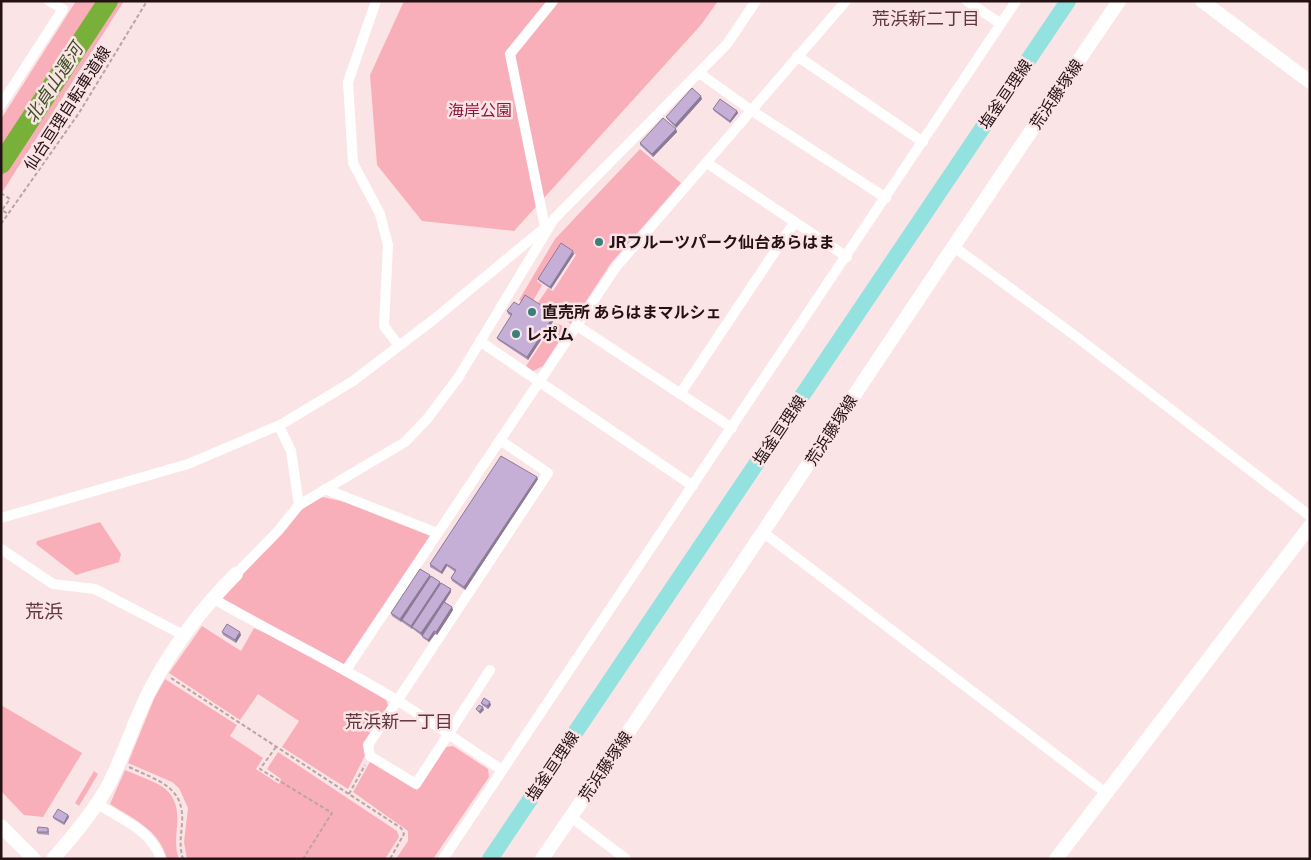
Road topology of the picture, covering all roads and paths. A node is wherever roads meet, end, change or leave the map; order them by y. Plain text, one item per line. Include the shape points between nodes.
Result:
1 (49, 1) edge
2 (147, 1) edge
3 (376, 1) edge
4 (553, 1) edge
5 (756, 1) edge
6 (846, 1) edge
7 (967, 1) edge
8 (1016, 1) edge
9 (1068, 1) edge
10 (1119, 1) edge
11 (1202, 1) edge
12 (1001, 24) junction
13 (797, 56) junction
14 (698, 73) junction
15 (1310, 82) edge
16 (1, 105) edge
17 (751, 110) junction
18 (923, 142) junction
19 (707, 163) junction
20 (1, 193) edge
21 (886, 198) junction
22 (8, 214) junction
23 (554, 219) junction
24 (794, 223) junction
25 (1, 224) edge
26 (545, 227) junction
27 (953, 246) junction
28 (847, 257) junction
29 (576, 325) junction
30 (481, 342) junction
31 (399, 346) junction
32 (539, 382) junction
33 (680, 394) junction
34 (279, 426) junction
35 (732, 428) junction
36 (500, 440) junction
37 (693, 486) junction
38 (325, 489) junction
39 (299, 504) junction
40 (1310, 516) edge
41 (1, 518) edge
42 (1310, 526) edge
43 (437, 533) junction
44 (764, 533) junction
45 (1, 549) edge
46 (236, 574) joint
47 (212, 598) junction
48 (185, 636) junction
49 (346, 670) junction
50 (490, 670) dead end
51 (166, 675) dead end
52 (397, 700) junction
53 (448, 735) junction
54 (276, 747) junction
55 (368, 760) dead end
56 (125, 765) dead end
57 (502, 770) junction
58 (1106, 793) junction
59 (349, 794) junction
60 (98, 804) junction
61 (570, 817) junction
62 (1, 826) edge
63 (34, 859) edge
64 (53, 859) edge
65 (161, 859) edge
66 (183, 859) edge
67 (303, 859) edge
68 (390, 859) edge
69 (443, 859) edge
70 (490, 859) edge
71 (542, 859) edge
72 (626, 859) edge
73 (1056, 859) edge

1 - 16 street via 63,9
2 - 22 path, 仙台亘理自転車道線 via 79,113
3 - 31 street via 348,82 352,154 380,214 388,245 384,326
4 - 26 street via 510,54
5 - 14 street via 727,44
6 - 13 street
7 - 12 street
8 - 12 street
9 - 70 main road, 塩釜亘理線
10 - 27 street, 荒浜藤塚線
11 - 15 street
12 - 18 street
13 - 17 street
13 - 18 street
14 - 17 street
14 - 23 street
17 - 19 street
17 - 21 street
18 - 21 street
19 - 24 street
19 - 29 street via 616,268
20 - 22 path via 10,199 2,210
21 - 28 street
22 - 25 path, 仙台亘理自転車道線
23 - 26 street
23 - 30 street
24 - 28 street
24 - 33 street
26 - 31 street
27 - 40 street
27 - 44 street, 荒浜藤塚線
28 - 35 street
29 - 32 street
29 - 33 street
30 - 32 street
30 - 38 street via 441,402 405,442
31 - 34 street via 353,381
32 - 36 street
32 - 37 street
33 - 35 street
34 - 39 street via 291,451
34 - 41 street via 188,464
35 - 37 street
36 - 43 street
36 - 52 street via 548,472
37 - 57 street
38 - 39 street
38 - 43 street
39 - 46 street
42 - 58 street
43 - 49 street
44 - 58 street
44 - 61 street, 荒浜藤塚線
45 - 48 street via 53,584 95,589
46 - 47 street
47 - 48 street
47 - 49 street
48 - 60 street via 154,684
49 - 52 street
50 - 53 street
51 - 54 path
52 - 53 street
52 - 53 street via 368,745 370,756 416,784
53 - 57 street
54 - 59 path
54 - 67 path via 260,769 332,812
55 - 59 path
56 - 66 path via 173,789 183,809 180,844
57 - 69 street
58 - 73 street
59 - 68 path via 401,828 402,840
60 - 64 street
60 - 65 street via 145,833
61 - 71 street, 荒浜藤塚線
61 - 72 street
62 - 63 street

